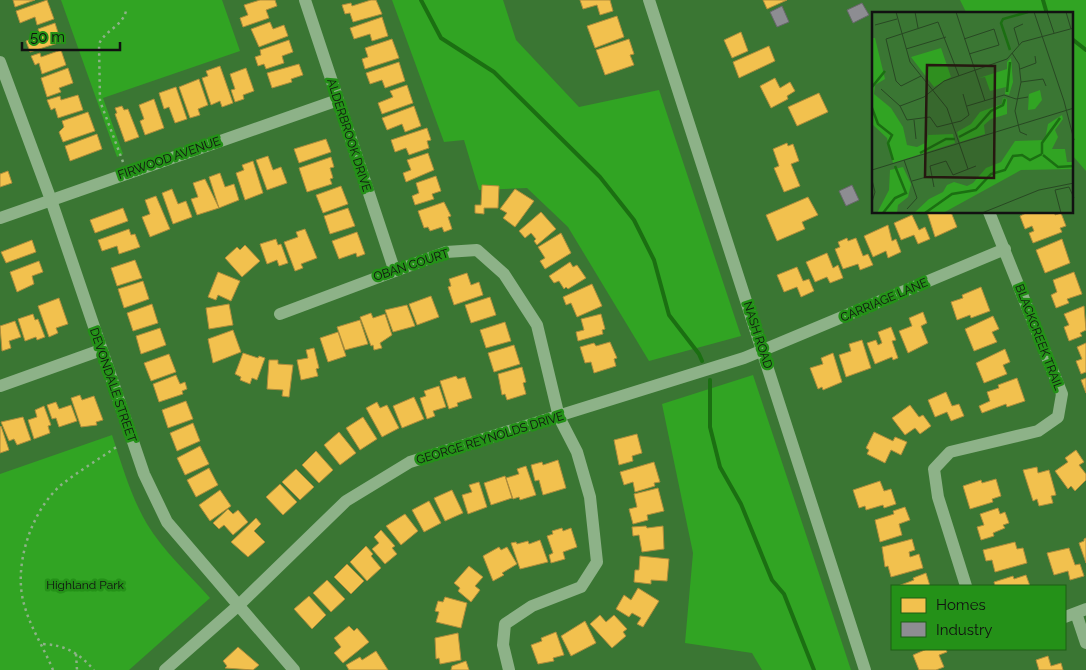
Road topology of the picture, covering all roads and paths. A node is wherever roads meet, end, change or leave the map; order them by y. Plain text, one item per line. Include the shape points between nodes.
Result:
1 (305, 0) edge
2 (649, 0) edge
3 (126, 11) dead end
4 (0, 62) edge
5 (338, 100) junction
6 (126, 173) junction
7 (51, 200) junction
8 (989, 214) edge
9 (0, 218) edge
10 (1004, 249) junction
11 (394, 269) junction
12 (280, 314) dead end
13 (101, 350) junction
14 (763, 351) junction
15 (0, 386) edge
16 (560, 417) junction
17 (118, 446) dead end
18 (966, 585) edge
19 (240, 604) junction
20 (1075, 613) edge
21 (1086, 643) edge
22 (43, 644) junction
23 (76, 653) junction
24 (53, 670) edge
25 (77, 670) edge
26 (94, 670) edge
27 (165, 670) edge
28 (294, 670) edge
29 (509, 670) edge
30 (865, 670) edge

1 - 5 street, ALDERBROOK DRIVE
2 - 14 street, NASH ROAD
3 - 6 path via 119,24 99,44 100,101
4 - 7 street, DEVONDALE STREET
5 - 6 street, FIRWOOD AVENUE
5 - 11 street, ALDERBROOK DRIVE
6 - 7 street, FIRWOOD AVENUE
7 - 9 street, FIRWOOD AVENUE
7 - 13 street, DEVONDALE STREET
8 - 10 street, BLACKCREEK TRAIL
10 - 14 street, CARRIAGE LANE
10 - 18 street, BLACKCREEK TRAIL via 1062,394 1058,418 1038,431 950,452 934,469 938,496
11 - 12 street, OBAN COURT
11 - 16 street, OBAN COURT via 446,252 477,250 504,274 537,325
13 - 15 street
13 - 19 street, DEVONDALE STREET via 154,499 167,522
14 - 16 street, GEORGE REYNOLDS DRIVE
14 - 30 street, NASH ROAD
16 - 19 street, GEORGE REYNOLDS DRIVE via 410,462 346,501
16 - 29 street, OBAN COURT via 577,452 590,497 597,562 581,587 532,606 505,624 503,645
17 - 22 path via 60,486 49,498 31,530 22,558 22,598
19 - 27 street, GEORGE REYNOLDS DRIVE
19 - 28 street, DEVONDALE STREET
20 - 21 street
22 - 23 path via 64,647
22 - 24 path
23 - 25 path
23 - 26 path

